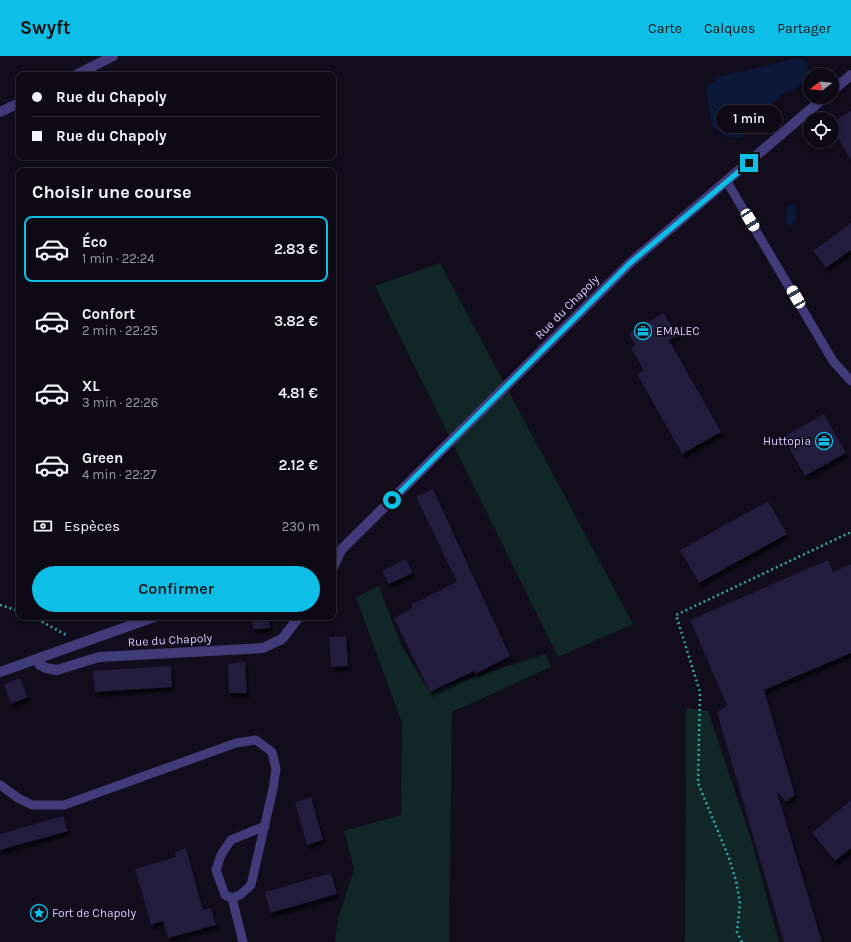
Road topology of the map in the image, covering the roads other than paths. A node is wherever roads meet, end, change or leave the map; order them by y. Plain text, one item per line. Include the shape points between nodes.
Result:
1 (113, 56) edge
2 (82, 72) edge
3 (851, 74) edge
4 (839, 85) edge
5 (16, 104) edge
6 (817, 104) edge
7 (0, 112) edge
8 (728, 182) junction
9 (851, 381) edge
10 (337, 552) edge
11 (145, 620) edge
12 (296, 620) edge
13 (37, 659) junction
14 (0, 672) edge
15 (0, 785) edge
16 (265, 826) junction
17 (232, 898) junction
18 (243, 942) edge

1 - 2 street
3 - 4 street
5 - 7 street
6 - 8 street, Rue du Chapoly
8 - 9 lane via 833,361
8 - 10 street, Rue du Chapoly via 630,263
11 - 13 street, Rue du Chapoly
12 - 13 street, Rue du Chapoly via 282,639 263,648 99,657 57,670 40,665
13 - 14 street, Rue du Chapoly
15 - 16 lane via 32,805 64,805 236,743 256,740 272,752 276,769
16 - 17 lane via 251,885 240,895
16 - 17 lane via 231,840 221,855 216,870 225,895
17 - 18 lane

